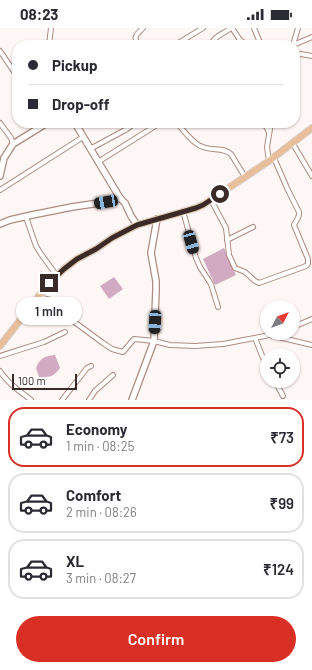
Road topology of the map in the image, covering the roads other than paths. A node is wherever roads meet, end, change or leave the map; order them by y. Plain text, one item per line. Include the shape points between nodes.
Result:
1 (51, 28) edge
2 (143, 28) edge
3 (203, 28) edge
4 (232, 28) edge
5 (254, 28) edge
6 (298, 28) edge
7 (312, 36) edge
8 (50, 40) edge
9 (136, 40) edge
10 (183, 40) edge
11 (214, 40) edge
12 (240, 40) edge
13 (259, 40) edge
14 (294, 40) edge
15 (300, 42) edge
16 (0, 51) edge
17 (300, 54) edge
18 (312, 56) edge
19 (12, 69) edge
20 (0, 123) edge
21 (38, 128) edge
22 (78, 128) edge
23 (128, 128) edge
24 (152, 128) edge
25 (182, 128) edge
26 (267, 128) edge
27 (270, 128) edge
28 (312, 128) edge
29 (269, 132) junction
30 (83, 137) junction
31 (14, 144) junction
32 (293, 144) junction
33 (90, 150) junction
34 (271, 160) junction
35 (98, 162) junction
36 (0, 176) edge
37 (312, 176) edge
38 (245, 178) junction
39 (0, 190) edge
40 (120, 198) junction
41 (211, 200) junction
42 (183, 212) junction
43 (26, 217) junction
44 (157, 218) junction
45 (0, 224) edge
46 (137, 225) junction
47 (253, 227) dead end
48 (227, 240) junction
49 (57, 276) junction
50 (38, 297) junction
51 (218, 307) dead end
52 (312, 319) edge
53 (300, 324) edge
54 (65, 332) dead end
55 (260, 337) edge
56 (254, 338) junction
57 (295, 340) edge
58 (154, 341) junction
59 (312, 345) edge
60 (0, 346) edge
61 (260, 352) edge
62 (0, 356) edge
63 (91, 366) dead end
64 (0, 371) edge
65 (113, 375) dead end
66 (279, 388) edge
67 (283, 396) dead end
68 (31, 400) edge
69 (62, 400) edge
70 (89, 400) edge
71 (132, 400) edge

1 - 8 street
2 - 9 street via 135,37
3 - 10 street
4 - 11 street
4 - 12 street
5 - 13 street
6 - 14 street
7 - 15 street
16 - 19 street
17 - 18 street
20 - 31 street
21 - 31 street
22 - 30 street
23 - 33 street
24 - 35 street
25 - 38 street via 201,146 225,150 231,154
26 - 29 street
27 - 29 street
28 - 32 main road
29 - 34 street via 267,147
30 - 33 street
30 - 39 street
31 - 36 street via 4,158
32 - 34 main road
32 - 37 street
33 - 35 street
34 - 38 main road
34 - 48 street via 299,212 299,218 294,225 308,264 258,282 235,268 229,255
35 - 40 street
38 - 41 main road
40 - 43 street
40 - 46 street
41 - 42 main road
41 - 48 street via 226,228
42 - 44 main road
42 - 51 street via 196,258 211,284
43 - 45 street
43 - 49 street via 36,246
44 - 46 main road
44 - 58 street via 151,253 156,281
46 - 49 main road via 77,259
47 - 48 street
49 - 50 main road
50 - 58 street via 51,300 69,318 112,349 123,352 134,339
50 - 60 main road
52 - 53 street
54 - 62 street via 44,342
55 - 56 street
56 - 58 street via 195,346 170,345
56 - 61 street
57 - 59 street
58 - 71 street
63 - 69 street via 83,372
64 - 68 street via 12,386
65 - 70 street
66 - 67 street

